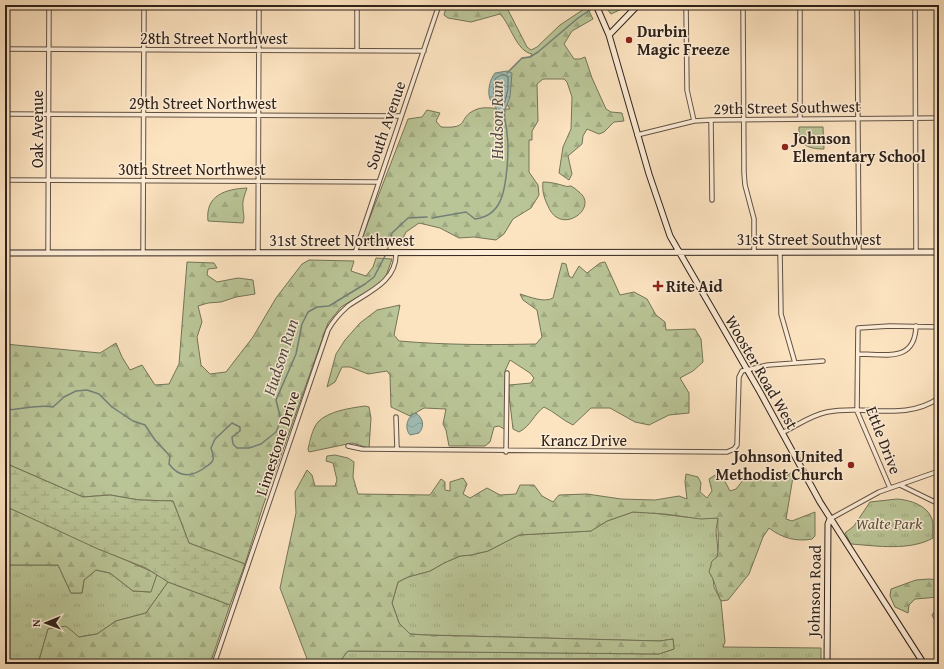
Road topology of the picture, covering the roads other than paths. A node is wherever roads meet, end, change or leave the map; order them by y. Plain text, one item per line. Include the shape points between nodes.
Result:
1 (49, 5) edge
2 (144, 5) edge
3 (259, 5) edge
4 (357, 5) edge
5 (439, 5) edge
6 (596, 5) edge
7 (638, 5) edge
8 (686, 5) edge
9 (743, 5) edge
10 (800, 5) edge
11 (857, 5) edge
12 (914, 5) edge
13 (609, 35) junction
14 (5, 49) edge
15 (49, 49) junction
16 (144, 50) junction
17 (259, 50) junction
18 (357, 50) junction
19 (424, 51) junction
20 (5, 114) edge
21 (49, 114) junction
22 (144, 115) junction
23 (259, 116) junction
24 (401, 116) junction
25 (858, 118) junction
26 (915, 118) junction
27 (939, 118) edge
28 (744, 119) junction
29 (800, 119) junction
30 (711, 120) junction
31 (694, 122) junction
32 (637, 135) junction
33 (5, 180) edge
34 (49, 180) junction
35 (143, 181) junction
36 (259, 181) junction
37 (378, 182) junction
38 (712, 200) dead end
39 (678, 252) junction
40 (754, 252) junction
41 (780, 252) junction
42 (859, 252) junction
43 (916, 252) junction
44 (939, 252) edge
45 (5, 253) edge
46 (48, 253) junction
47 (143, 253) junction
48 (258, 253) junction
49 (355, 253) junction
50 (396, 254) junction
51 (916, 326) junction
52 (939, 326) edge
53 (858, 354) junction
54 (823, 361) dead end
55 (795, 363) junction
56 (746, 369) junction
57 (507, 373) dead end
58 (939, 398) edge
59 (857, 411) junction
60 (396, 417) dead end
61 (782, 433) junction
62 (348, 446) dead end
63 (397, 449) junction
64 (506, 452) junction
65 (939, 471) edge
66 (900, 485) junction
67 (890, 488) junction
68 (939, 504) edge
69 (830, 519) junction
70 (214, 664) edge
71 (827, 664) edge
72 (924, 664) edge

1 - 15 street, Oak Avenue
2 - 16 street
3 - 17 street
4 - 18 street
5 - 19 street, South Avenue
6 - 13 main road, Wooster Road West
7 - 13 main road
8 - 31 street via 687,90
9 - 28 street
10 - 29 street
11 - 25 street
12 - 26 street
13 - 32 main road, Wooster Road West
14 - 15 street, 28th Street Northwest
15 - 16 street, 28th Street Northwest
15 - 21 street, Oak Avenue
16 - 17 street, 28th Street Northwest
16 - 22 street
17 - 18 street, 28th Street Northwest
17 - 23 street
18 - 19 street, 28th Street Northwest
19 - 24 street, South Avenue
20 - 21 street, 29th Street Northwest
21 - 22 street, 29th Street Northwest
21 - 34 street, Oak Avenue
22 - 23 street, 29th Street Northwest
22 - 35 street
23 - 24 street, 29th Street Northwest
23 - 36 street
24 - 37 street, South Avenue
25 - 26 street, 29th Street Southwest
25 - 29 street, 29th Street Southwest
25 - 42 street
26 - 27 street, 29th Street Southwest
26 - 43 street
28 - 29 street, 29th Street Southwest
28 - 30 street, 29th Street Southwest
28 - 40 street via 744,181 754,219
30 - 31 street, 29th Street Southwest
30 - 38 street
31 - 32 street, 29th Street Southwest
32 - 39 main road, Wooster Road West via 665,225
33 - 34 street, 30th Street Northwest
34 - 35 street, 30th Street Northwest
34 - 46 street, Oak Avenue
35 - 36 street, 30th Street Northwest
35 - 47 street
36 - 37 street, 30th Street Northwest
36 - 48 street
37 - 49 street, South Avenue
39 - 40 main road, 31st Street Southwest
39 - 50 main road, 31st Street Northwest
39 - 56 main road, Wooster Road West
40 - 41 main road, 31st Street Southwest
41 - 42 main road, 31st Street Southwest
41 - 55 street via 781,314
42 - 43 main road, 31st Street Southwest
43 - 44 main road, 31st Street Southwest
45 - 46 main road, 31st Street Northwest
46 - 47 main road, 31st Street Northwest
47 - 48 main road, 31st Street Northwest
48 - 49 main road, 31st Street Northwest
49 - 50 main road, 31st Street Northwest
50 - 70 street, Limestone Drive via 391,273 385,281 343,311 328,330
51 - 52 street
51 - 53 street via 915,339 906,352 895,355
51 - 53 street, Ettle Drive via 858,328
53 - 59 street, Ettle Drive
54 - 55 street
55 - 56 street
56 - 61 main road, Wooster Road West
56 - 64 street, Krancz Drive via 738,377 738,439 736,447 731,451
57 - 64 street
58 - 59 street via 911,410
59 - 61 street via 824,413
59 - 67 street, Ettle Drive
60 - 63 street
61 - 69 main road, Wooster Road West
62 - 63 street, Krancz Drive via 362,449
63 - 64 street, Krancz Drive
65 - 66 street
66 - 67 street
66 - 68 street
67 - 69 street via 868,497
69 - 71 main road, Johnson Road
69 - 72 main road, Wooster Road West

